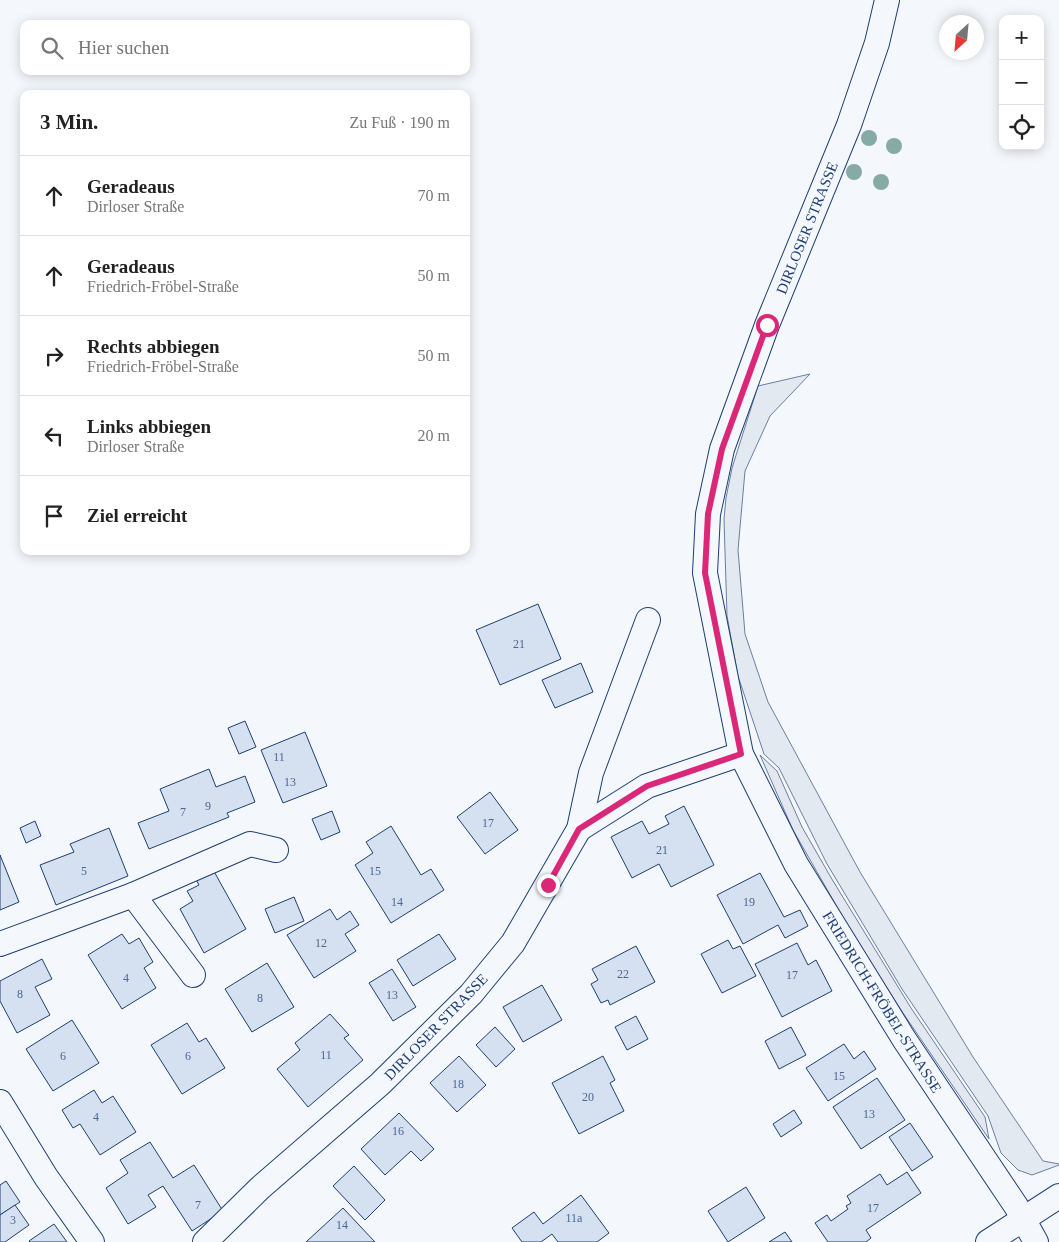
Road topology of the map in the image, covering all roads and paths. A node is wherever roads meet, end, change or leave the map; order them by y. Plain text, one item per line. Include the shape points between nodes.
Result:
1 (887, 0) edge
2 (705, 573) joint
3 (648, 620) dead end
4 (741, 754) junction
5 (579, 829) junction
6 (276, 850) dead end
7 (132, 895) junction
8 (0, 944) edge
9 (193, 975) dead end
10 (0, 1102) edge
11 (1059, 1196) edge
12 (1023, 1219) junction
13 (92, 1242) edge
14 (205, 1242) edge
15 (988, 1242) edge
16 (1036, 1242) edge

1 - 2 street, DIRLOSER STRASSE via 877,43 849,125 767,325 722,449 708,514
2 - 4 street, FRIEDRICH-FRÖBEL-STRASSE
3 - 5 street, DIRLOSER STRASSE via 591,773
4 - 5 street via 647,786
4 - 12 street, FRIEDRICH-FRÖBEL-STRASSE via 796,864 904,1039
5 - 14 street, DIRLOSER STRASSE via 513,943 471,994 380,1084 260,1188
6 - 7 street via 250,844
7 - 8 street
7 - 9 street
10 - 13 street via 46,1177
11 - 12 street
12 - 15 street
12 - 16 street, FRIEDRICH-FRÖBEL-STRASSE

